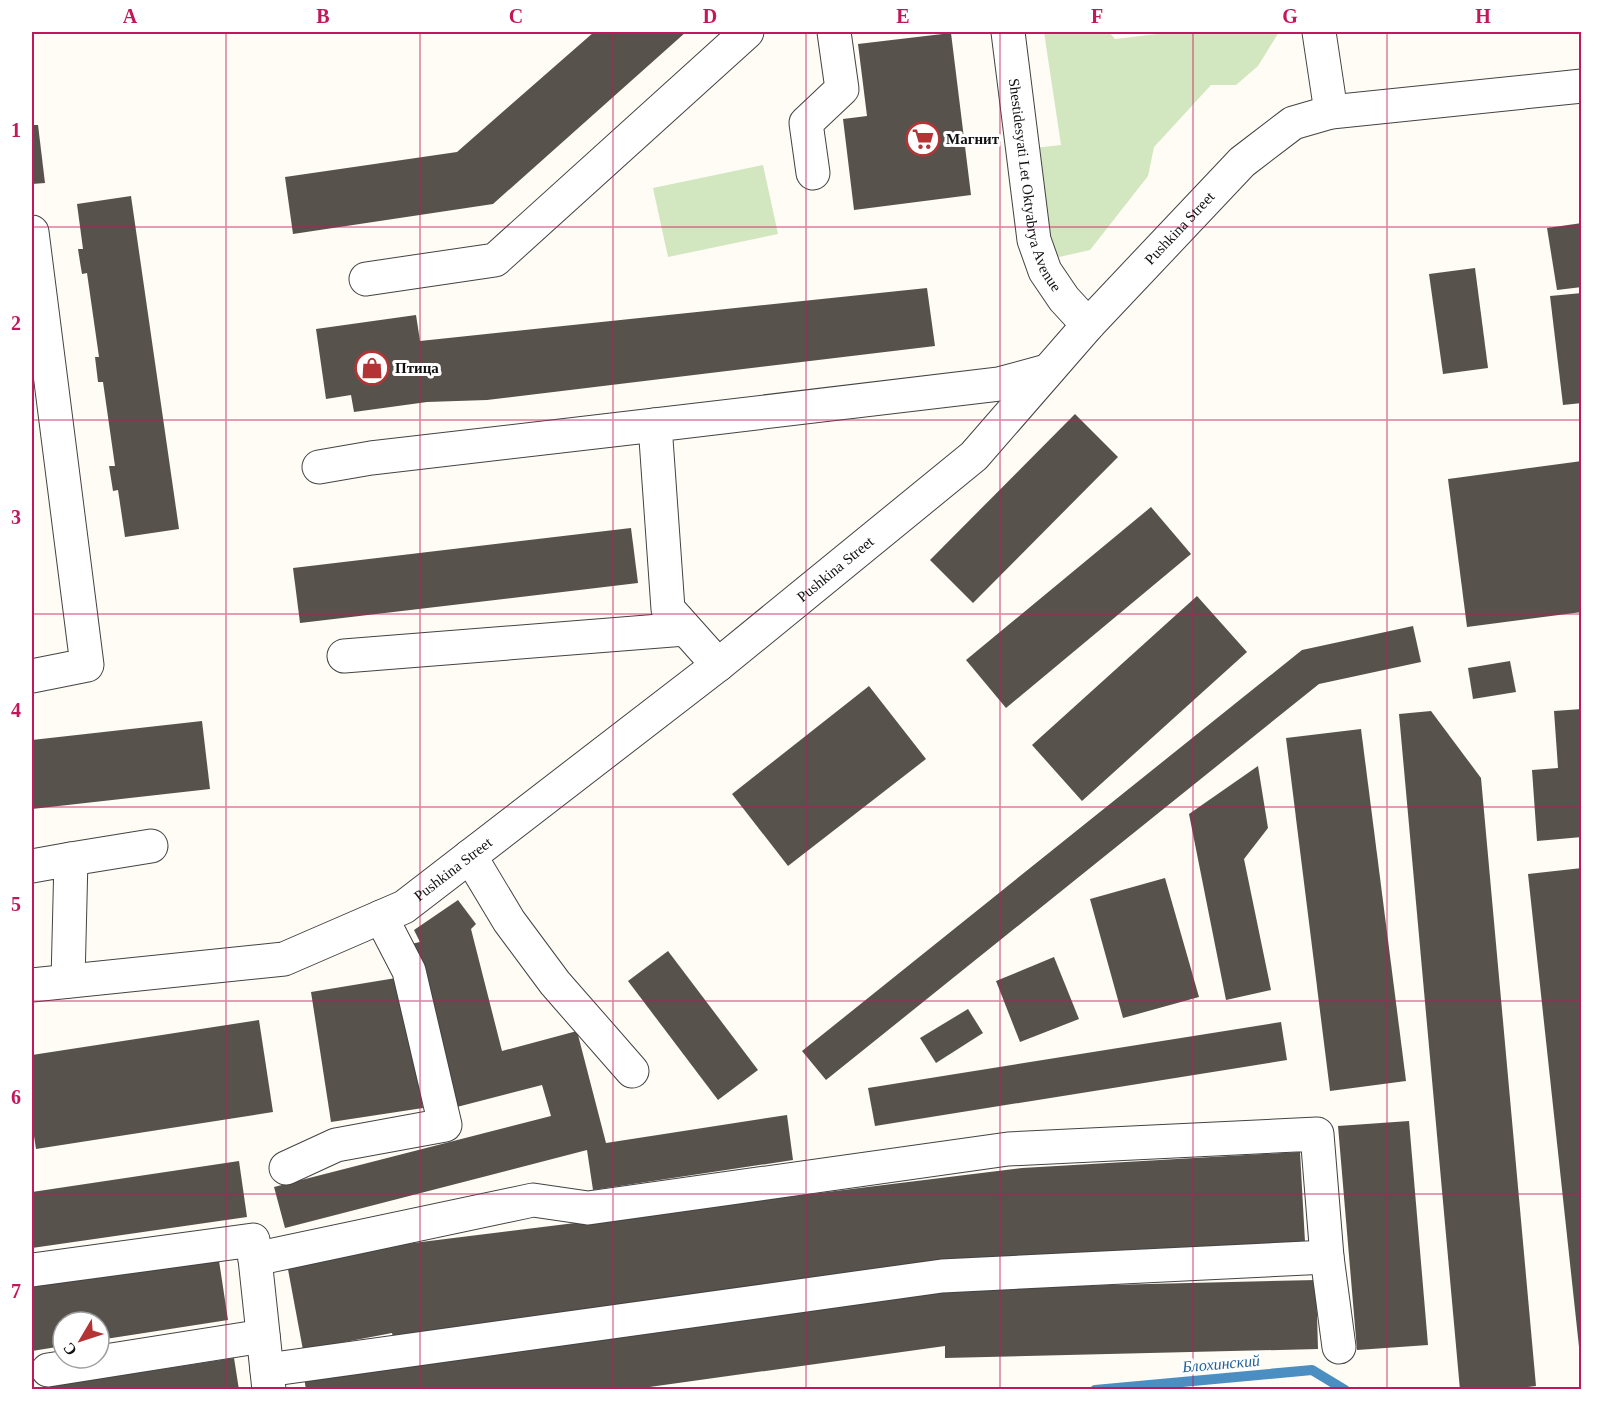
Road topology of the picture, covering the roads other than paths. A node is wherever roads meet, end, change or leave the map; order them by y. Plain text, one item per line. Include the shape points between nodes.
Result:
1 (747, 32) edge
2 (834, 32) edge
3 (1008, 32) edge
4 (1319, 32) edge
5 (1581, 86) edge
6 (1331, 112) junction
7 (813, 173) dead end
8 (32, 232) edge
9 (366, 279) dead end
10 (1088, 325) junction
11 (1047, 371) junction
12 (655, 425) junction
13 (319, 467) dead end
14 (685, 629) junction
15 (344, 656) dead end
16 (718, 665) junction
17 (32, 676) edge
18 (151, 846) dead end
19 (470, 856) junction
20 (71, 859) junction
21 (32, 866) edge
22 (381, 917) junction
23 (68, 981) junction
24 (32, 985) edge
25 (632, 1071) dead end
26 (285, 1168) dead end
27 (1327, 1257) junction
28 (255, 1259) junction
29 (32, 1270) edge
30 (263, 1336) junction
31 (1339, 1347) dead end
32 (48, 1370) dead end
33 (268, 1379) edge

1 - 9 street via 495,260
2 - 7 street via 842,89 806,123
3 - 10 street, Shestidesyati Let Oktyabrya Avenue via 1034,240 1045,271
4 - 6 street
5 - 6 street, Pushkina Street
6 - 10 street, Pushkina Street via 1293,123 1242,162
8 - 17 street via 87,665
10 - 11 street, Pushkina Street
11 - 12 street via 999,384
11 - 16 street, Pushkina Street via 974,456
12 - 13 street
12 - 14 street via 668,609
14 - 15 street
14 - 16 street
16 - 19 street, Pushkina Street
18 - 20 street
19 - 22 street, Pushkina Street via 404,907
19 - 25 street via 509,921 555,983
20 - 21 street
20 - 23 street
22 - 23 street, Pushkina Street via 284,959
22 - 26 street via 409,970 445,1125 336,1144
23 - 24 street, Pushkina Street
27 - 28 street via 1317,1134 1008,1149 588,1208 532,1200
27 - 31 street
27 - 33 street via 942,1276
28 - 29 street via 253,1240
28 - 30 street
30 - 32 street
30 - 33 street

